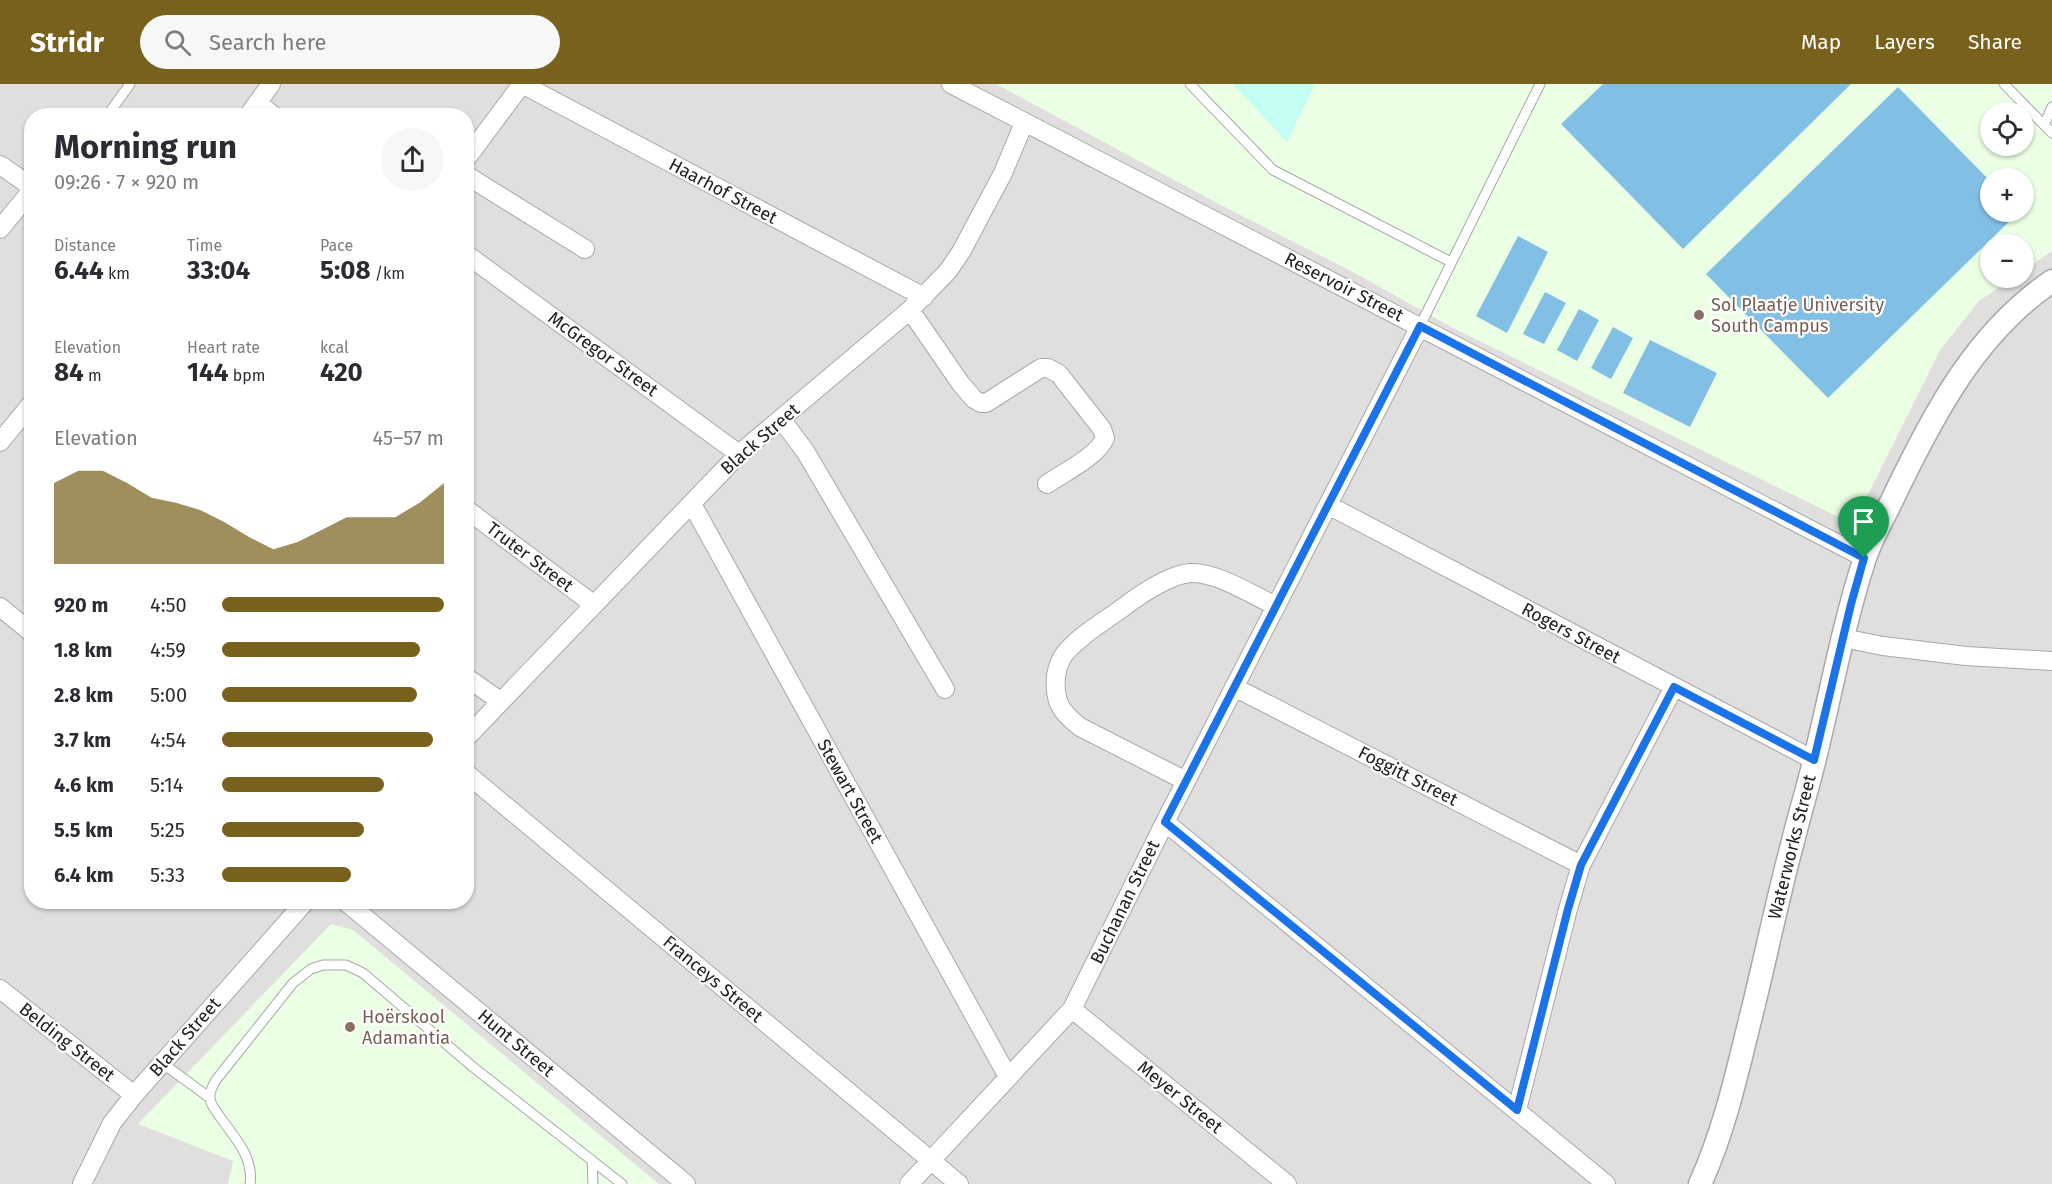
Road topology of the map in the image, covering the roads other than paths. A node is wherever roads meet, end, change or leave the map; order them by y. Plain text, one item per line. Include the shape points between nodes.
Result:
1 (130, 84) edge
2 (271, 84) edge
3 (522, 84) edge
4 (951, 84) edge
5 (1190, 84) edge
6 (1540, 84) edge
7 (2004, 84) edge
8 (2052, 107) edge
9 (113, 108) edge
10 (254, 108) edge
11 (1024, 123) junction
12 (2044, 125) junction
13 (2052, 133) edge
14 (474, 148) edge
15 (0, 165) edge
16 (474, 181) edge
17 (24, 182) edge
18 (24, 198) edge
19 (0, 229) edge
20 (585, 249) dead end
21 (474, 260) edge
22 (1451, 262) junction
23 (2052, 281) edge
24 (924, 297) junction
25 (909, 310) junction
26 (1420, 326) junction
27 (24, 413) edge
28 (782, 419) junction
29 (0, 442) edge
30 (739, 454) junction
31 (1047, 484) dead end
32 (692, 504) junction
33 (1328, 505) junction
34 (474, 515) edge
35 (1864, 558) junction
36 (593, 604) junction
37 (1276, 606) junction
38 (0, 607) edge
39 (24, 626) edge
40 (1843, 638) junction
41 (2052, 662) edge
42 (474, 683) edge
43 (1234, 687) junction
44 (1674, 687) junction
45 (945, 689) dead end
46 (500, 701) junction
47 (474, 729) edge
48 (1814, 760) junction
49 (474, 780) edge
50 (1186, 781) junction
51 (1165, 822) junction
52 (1581, 865) junction
53 (299, 909) edge
54 (354, 909) edge
55 (0, 989) edge
56 (1072, 1009) junction
57 (162, 1063) junction
58 (1008, 1077) junction
59 (134, 1095) junction
60 (210, 1098) junction
61 (1517, 1110) junction
62 (592, 1160) junction
63 (930, 1161) junction
64 (82, 1184) edge
65 (250, 1184) edge
66 (593, 1184) edge
67 (622, 1184) edge
68 (686, 1184) edge
69 (909, 1184) edge
70 (959, 1184) edge
71 (1287, 1184) edge
72 (1606, 1184) edge
73 (1700, 1184) edge

1 - 9 lane
2 - 10 street
3 - 14 street
3 - 24 street, Haarhof Street
4 - 11 street, Reservoir Street
5 - 22 lane via 1273,170
6 - 22 lane
7 - 12 lane
8 - 12 lane
11 - 24 street, Black Street via 1003,173 961,252
11 - 26 street, Reservoir Street
12 - 13 lane
15 - 17 street
16 - 20 street
18 - 19 street
21 - 30 street, McGregor Street
22 - 26 lane
23 - 35 street, Waterworks Street via 2021,303 1965,366 1926,432
24 - 25 street, Black Street
25 - 28 street, Black Street
25 - 31 street via 961,384 981,403 1041,368 1059,374 1105,438 1095,453
26 - 33 street, Buchanan Street
26 - 35 street, Reservoir Street
27 - 29 street
28 - 30 street, Black Street
28 - 45 street via 805,451
30 - 32 street, Black Street
32 - 36 street, Black Street
32 - 58 street, Stewart Street
33 - 37 street, Buchanan Street
33 - 44 street, Rogers Street
34 - 36 street, Truter Street
35 - 40 street, Waterworks Street
36 - 46 street, Black Street
37 - 43 street, Buchanan Street
37 - 50 street via 1206,574 1189,573 1137,597 1066,652 1057,671 1055,693 1068,717 1080,727
38 - 39 street
40 - 41 street via 1966,656
40 - 48 street, Waterworks Street
42 - 46 street
43 - 50 street, Buchanan Street
43 - 52 street, Foggitt Street
44 - 48 street, Rogers Street
44 - 52 street
46 - 47 street, Black Street
48 - 73 street, Waterworks Street via 1737,1073
49 - 63 street, Franceys Street
50 - 51 street, Buchanan Street
51 - 56 street, Buchanan Street
51 - 61 street
52 - 61 street
53 - 57 street, Black Street
54 - 68 street, Hunt Street
55 - 59 street, Belding Street
56 - 58 street, Buchanan Street
56 - 71 street, Meyer Street
57 - 59 street, Black Street
57 - 60 lane
58 - 63 street, Buchanan Street
59 - 64 street, Black Street via 112,1123
60 - 62 lane via 216,1080 293,983 322,965 346,965 363,973 473,1067
60 - 65 lane via 249,1160
61 - 72 street
62 - 66 lane
62 - 67 lane
63 - 69 street, Buchanan Street
63 - 70 street, Franceys Street

